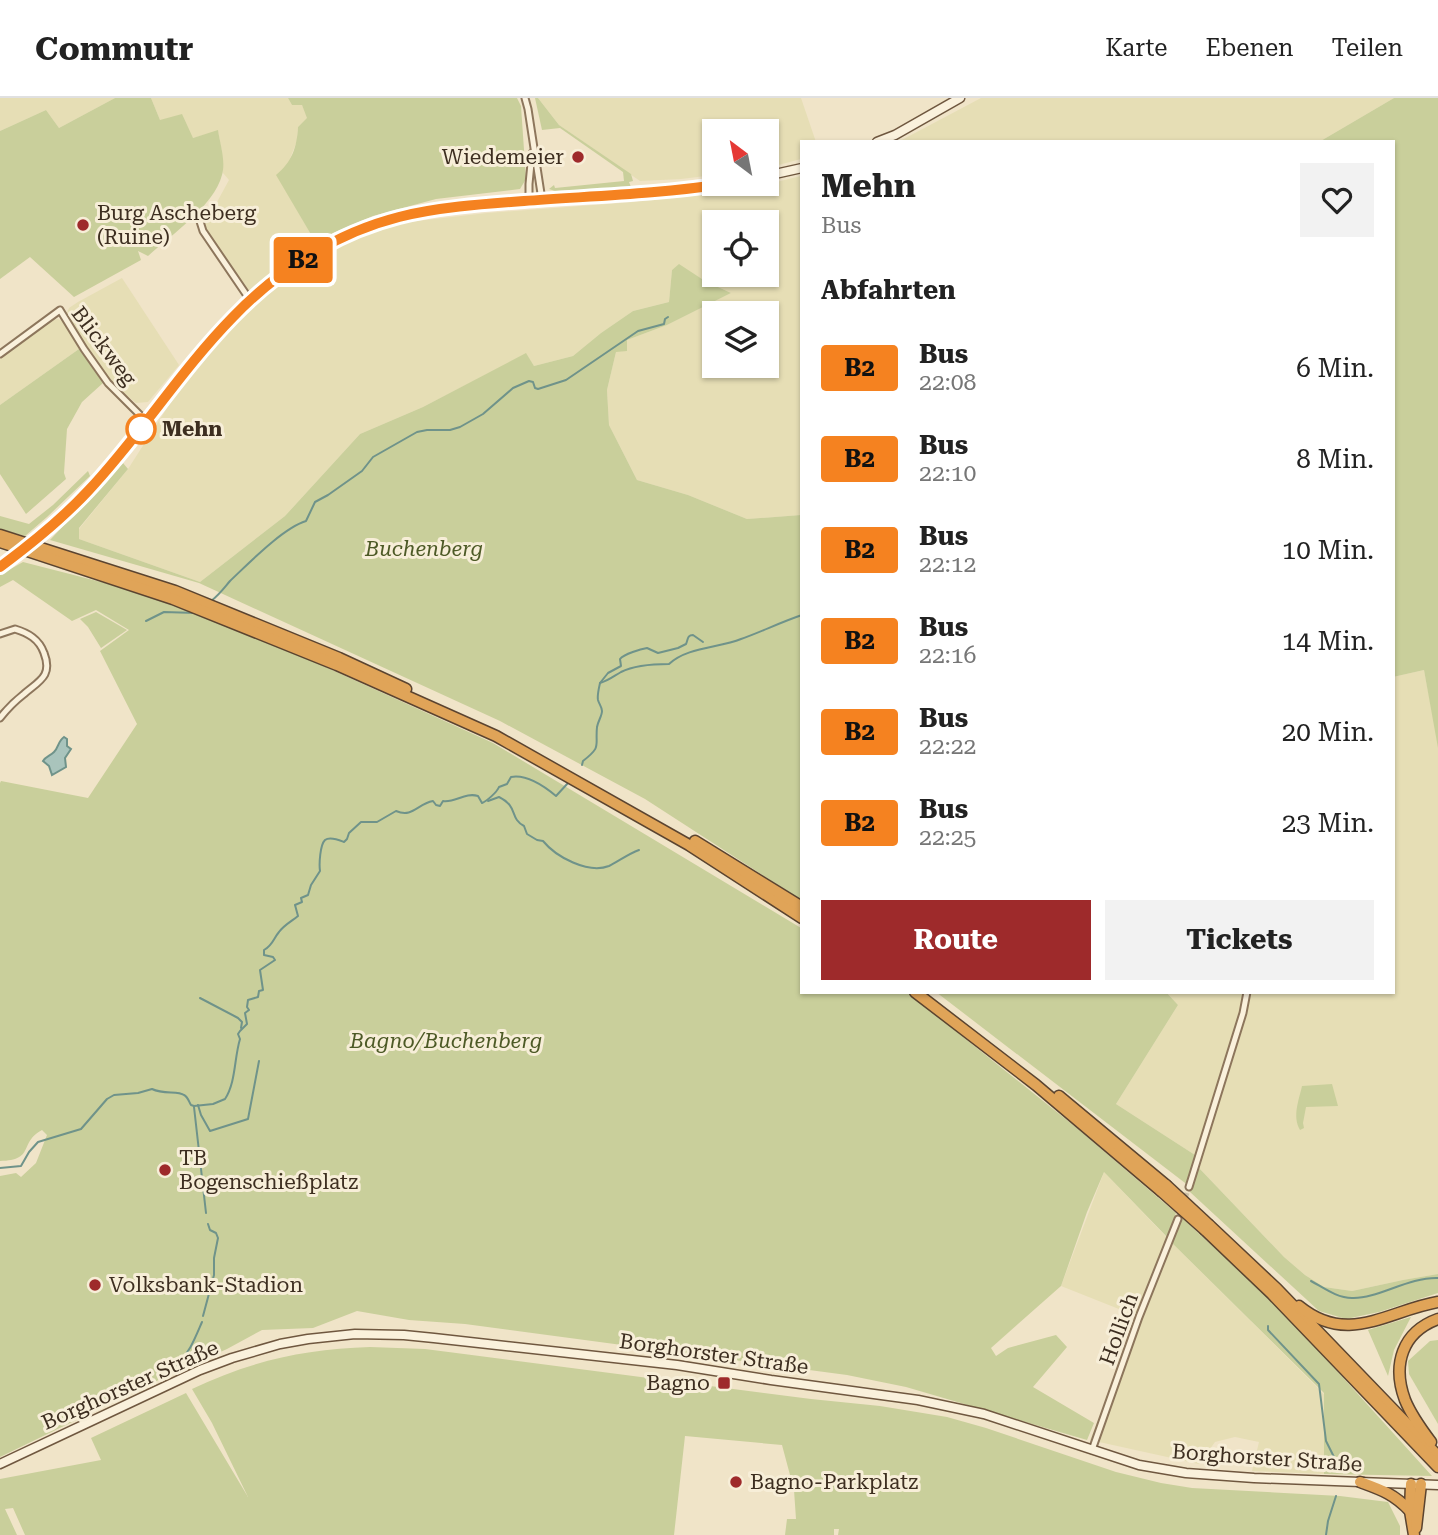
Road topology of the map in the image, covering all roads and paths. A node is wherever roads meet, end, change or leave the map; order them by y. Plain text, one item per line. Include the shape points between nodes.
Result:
1 (524, 98) edge
2 (960, 98) edge
3 (882, 140) edge
4 (533, 146) junction
5 (800, 168) edge
6 (779, 173) edge
7 (702, 187) edge
8 (542, 200) junction
9 (530, 201) junction
10 (198, 215) dead end
11 (250, 300) junction
12 (0, 354) edge
13 (146, 421) junction
14 (0, 535) edge
15 (0, 542) edge
16 (1, 567) edge
17 (0, 634) edge
18 (0, 718) edge
19 (800, 906) edge
20 (800, 917) edge
21 (918, 994) edge
22 (928, 994) edge
23 (1247, 994) edge
24 (1189, 1187) tunnel mouth
25 (1164, 1188) junction
26 (1178, 1219) tunnel mouth
27 (1207, 1227) junction
28 (1277, 1289) junction
29 (1438, 1303) edge
30 (1438, 1319) edge
31 (1092, 1450) junction
32 (1438, 1454) edge
33 (0, 1464) edge
34 (1438, 1467) edge
35 (1360, 1482) junction
36 (1416, 1484) junction
37 (1438, 1485) edge
38 (1410, 1511) junction
39 (1414, 1535) edge

1 - 4 street
2 - 3 main road
4 - 8 street
4 - 9 street
5 - 6 main road
7 - 8 main road
8 - 9 main road
9 - 11 main road via 398,218 347,236 316,251
10 - 11 street via 203,232
11 - 13 main road
12 - 13 street, Blickweg via 60,310 108,383
13 - 16 main road, bridge via 87,492
14 - 19 highway via 175,591 498,730
15 - 20 highway via 173,598 496,736 689,845
17 - 18 street via 15,629 32,636 47,662 40,682
21 - 25 highway
22 - 25 highway via 1039,1079
23 - 24 street
25 - 27 highway, bridge
26 - 31 street, Hollich
27 - 28 highway
27 - 34 highway
28 - 29 highway via 1304,1310 1342,1325 1368,1323
28 - 32 highway
30 - 32 highway via 1412,1335 1401,1355 1400,1373 1406,1402
31 - 33 main road, Borghorster Straße via 984,1414 918,1400 525,1347 355,1334 280,1344 232,1358
31 - 35 main road, Borghorster Straße via 1186,1473
35 - 36 main road, Borghorster Straße
35 - 38 highway via 1390,1493
36 - 37 main road, Borghorster Straße
36 - 38 highway
36 - 39 highway
38 - 39 highway

